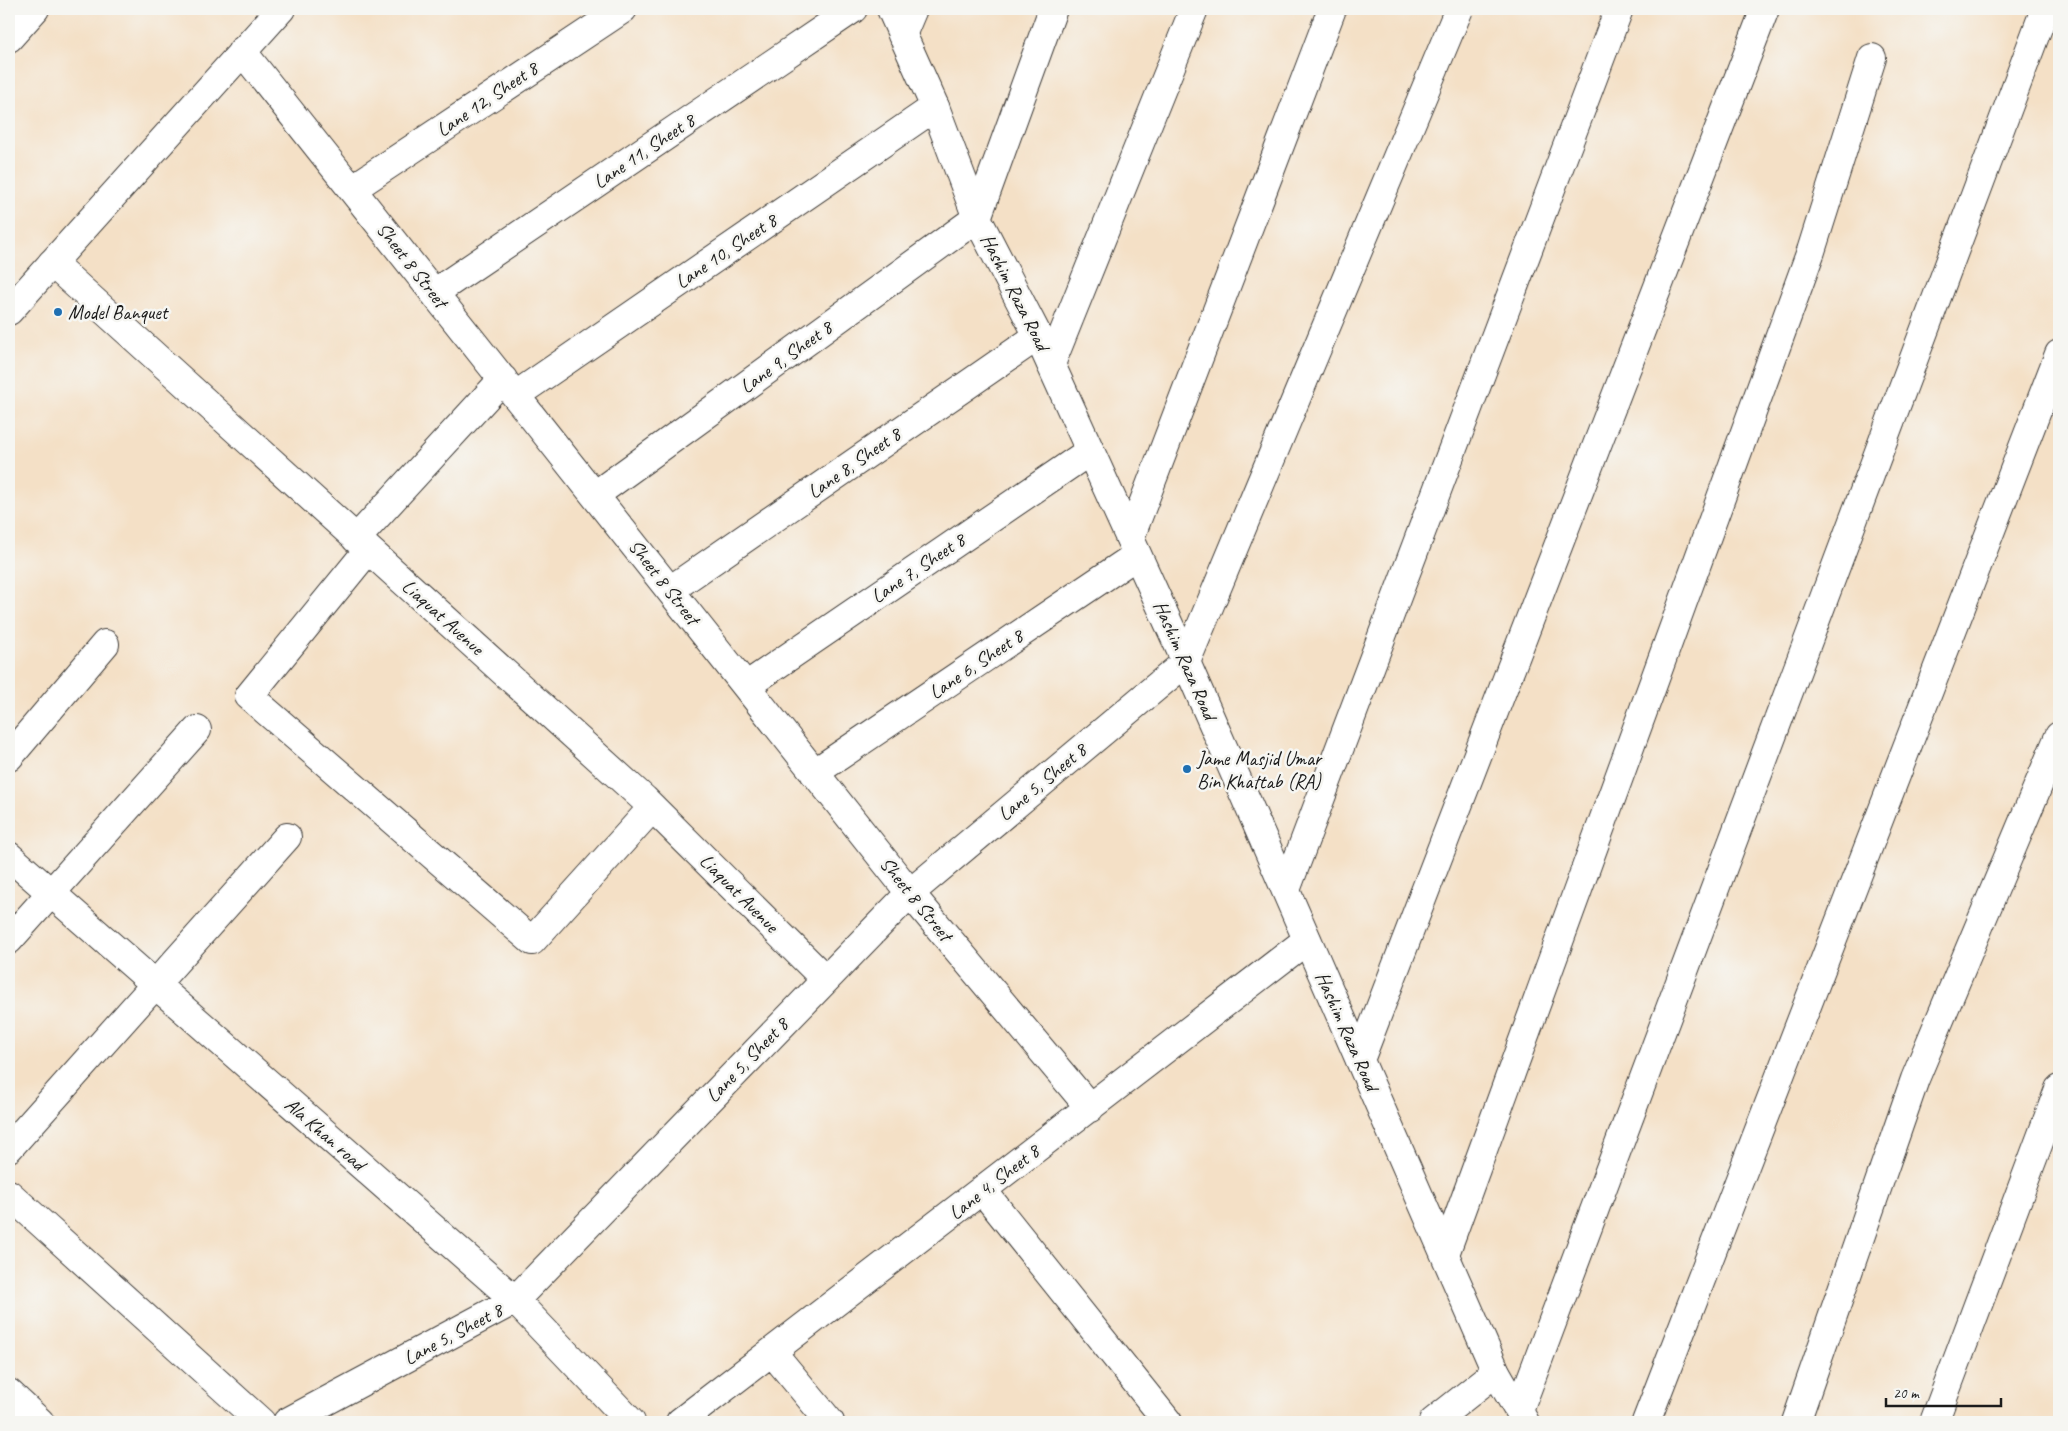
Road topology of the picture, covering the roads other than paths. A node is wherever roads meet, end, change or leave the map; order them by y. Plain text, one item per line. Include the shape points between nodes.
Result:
1 (35, 9) edge
2 (281, 9) edge
3 (623, 9) edge
4 (853, 9) edge
5 (891, 9) edge
6 (912, 9) edge
7 (1052, 9) edge
8 (1194, 9) edge
9 (1332, 9) edge
10 (1459, 9) edge
11 (1619, 9) edge
12 (1765, 9) edge
13 (2045, 9) edge
14 (902, 35) junction
15 (9, 38) edge
16 (242, 51) junction
17 (1872, 58) dead end
18 (935, 107) junction
19 (352, 189) junction
20 (977, 218) junction
21 (52, 263) junction
22 (434, 293) junction
23 (9, 311) edge
24 (1038, 336) junction
25 (2059, 354) edge
26 (1051, 364) junction
27 (509, 387) junction
28 (1090, 451) junction
29 (595, 495) junction
30 (362, 544) junction
31 (1133, 547) junction
32 (670, 590) junction
33 (105, 644) dead end
34 (1186, 662) junction
35 (746, 686) junction
36 (197, 730) dead end
37 (2059, 736) edge
38 (9, 756) edge
39 (814, 773) junction
40 (2051, 780) edge
41 (652, 808) junction
42 (287, 837) dead end
43 (9, 856) edge
44 (1286, 890) junction
45 (51, 893) junction
46 (910, 893) junction
47 (9, 940) edge
48 (1308, 940) junction
49 (825, 979) junction
50 (155, 984) junction
51 (1360, 1060) junction
52 (2059, 1089) edge
53 (1090, 1108) junction
54 (9, 1148) edge
55 (983, 1191) junction
56 (9, 1194) edge
57 (1445, 1254) junction
58 (515, 1300) junction
59 (772, 1352) junction
60 (1496, 1372) junction
61 (9, 1393) edge
62 (1522, 1417) edge
63 (40, 1422) edge
64 (261, 1422) edge
65 (287, 1422) edge
66 (631, 1422) edge
67 (680, 1422) edge
68 (830, 1422) edge
69 (1168, 1422) edge
70 (1433, 1422) edge
71 (1646, 1422) edge
72 (1796, 1422) edge
73 (1934, 1422) edge

1 - 15 street
2 - 16 street
3 - 19 street, Lane 12, Sheet 8
4 - 22 street, Lane 11, Sheet 8
5 - 14 street, Hashim Raza Road
6 - 14 street
7 - 20 street
8 - 26 street
9 - 31 street
10 - 34 street
11 - 44 street
12 - 51 street
13 - 62 street
14 - 18 street, Hashim Raza Road
16 - 19 street, Sheet 8 Street
16 - 21 street
17 - 57 street via 1811,251
18 - 20 street, Hashim Raza Road
18 - 27 street, Lane 10, Sheet 8
19 - 22 street, Sheet 8 Street
20 - 24 street, Hashim Raza Road
20 - 29 street, Lane 9, Sheet 8
21 - 23 street
21 - 30 street, Liaquat Avenue
22 - 27 street, Sheet 8 Street
24 - 26 street, Hashim Raza Road
24 - 32 street, Lane 8, Sheet 8
25 - 71 street
26 - 28 street, Hashim Raza Road
27 - 29 street, Sheet 8 Street
27 - 30 street, Lane 10, Sheet 8
28 - 31 street, Hashim Raza Road
28 - 35 street, Lane 7, Sheet 8
29 - 32 street, Sheet 8 Street
30 - 41 street, Liaquat Avenue
30 - 41 street, Lane 10, Sheet 8 via 249,696 532,941
31 - 34 street, Hashim Raza Road
31 - 39 street, Lane 6, Sheet 8
32 - 35 street, Sheet 8 Street
33 - 38 street
34 - 44 street, Hashim Raza Road
34 - 46 street, Lane 5, Sheet 8
35 - 39 street, Sheet 8 Street
36 - 45 street
37 - 40 street
39 - 46 street, Sheet 8 Street
40 - 72 street via 1915,1079
41 - 49 street, Liaquat Avenue
42 - 50 street
43 - 45 street, Ala Khan road
44 - 48 street, Hashim Raza Road
45 - 47 street
45 - 50 street, Ala Khan road
46 - 49 street, Lane 5, Sheet 8
46 - 53 street, Sheet 8 Street
48 - 51 street, Hashim Raza Road
48 - 53 street, Lane 4, Sheet 8
49 - 58 street, Lane 5, Sheet 8
50 - 54 street
50 - 58 street, Ala Khan road
51 - 57 street, Hashim Raza Road
52 - 73 street
53 - 55 street, Lane 4, Sheet 8
55 - 59 street, Lane 4, Sheet 8
55 - 69 street
56 - 64 street
57 - 60 street, Hashim Raza Road
58 - 65 street, Lane 5, Sheet 8
58 - 66 street, Ala Khan road
59 - 67 street, Lane 4, Sheet 8
59 - 68 street
60 - 62 street, Hashim Raza Road
60 - 70 street
61 - 63 street

